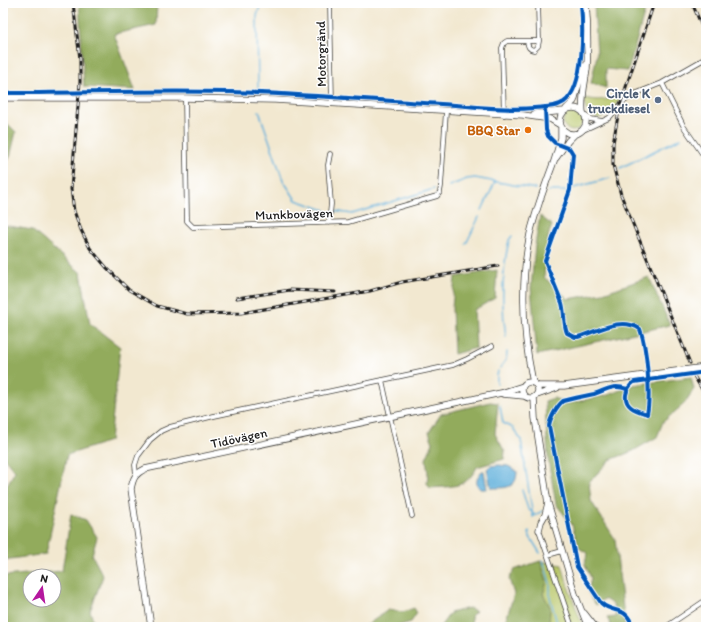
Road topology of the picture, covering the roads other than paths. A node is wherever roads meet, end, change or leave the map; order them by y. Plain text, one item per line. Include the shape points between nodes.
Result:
1 (330, 3) edge
2 (538, 3) edge
3 (586, 3) edge
4 (528, 41) junction
5 (539, 41) junction
6 (588, 50) junction
7 (706, 58) edge
8 (662, 83) junction
9 (3, 98) edge
10 (185, 98) junction
11 (332, 104) junction
12 (565, 110) junction
13 (446, 111) junction
14 (504, 114) junction
15 (584, 114) junction
16 (523, 115) junction
17 (602, 121) junction
18 (561, 126) junction
19 (577, 133) junction
20 (330, 154) dead end
21 (706, 159) edge
22 (553, 163) junction
23 (329, 223) junction
24 (492, 346) dead end
25 (528, 361) junction
26 (706, 367) edge
27 (382, 380) junction
28 (535, 384) junction
29 (525, 385) junction
30 (564, 386) junction
31 (501, 393) junction
32 (535, 396) junction
33 (526, 397) junction
34 (390, 417) junction
35 (535, 418) junction
36 (136, 474) junction
37 (548, 503) junction
38 (412, 516) dead end
39 (539, 530) joint
40 (562, 551) junction
41 (548, 555) junction
42 (706, 600) edge
43 (580, 608) junction
44 (151, 627) edge
45 (572, 627) edge
46 (588, 627) edge
47 (595, 627) edge
48 (666, 627) edge

1 - 11 street, Motorgränd
2 - 5 street
3 - 6 street
4 - 5 street
4 - 5 street via 528,46 534,50
4 - 14 street via 507,41 502,48
6 - 12 street via 574,100
6 - 15 street via 582,101
7 - 8 street
8 - 17 street via 632,95 609,118
8 - 21 street via 684,127
9 - 10 street
10 - 11 street
10 - 23 street, Munkbovägen via 187,221 193,227
11 - 13 street
12 - 15 street via 574,108
12 - 16 street
12 - 18 street via 560,117
13 - 14 street
13 - 23 street, Munkbovägen via 441,186 437,196 348,222
14 - 16 street
15 - 17 street
15 - 19 street via 585,124
16 - 18 street via 550,119
17 - 19 street
18 - 19 street via 567,132
18 - 22 street via 561,138
19 - 22 street via 568,141
20 - 23 street
22 - 25 street via 535,214 528,249 524,311
24 - 27 street via 458,363
25 - 28 street
25 - 29 street
26 - 30 street
27 - 34 street
27 - 36 street via 170,427 155,436 141,452 136,461
28 - 29 street
28 - 30 street
28 - 32 street via 538,392
29 - 31 street, Tidövägen
29 - 33 street via 522,389
30 - 32 street
31 - 33 street, Tidövägen
31 - 34 street, Tidövägen
32 - 33 street
32 - 35 street
33 - 35 street
34 - 36 street, Tidövägen via 145,469
34 - 38 street
35 - 37 street
36 - 44 street via 132,480 131,490
37 - 39 street
37 - 40 street
39 - 41 street
40 - 41 street
40 - 43 street
41 - 45 street
42 - 48 street
43 - 46 street
43 - 47 street

